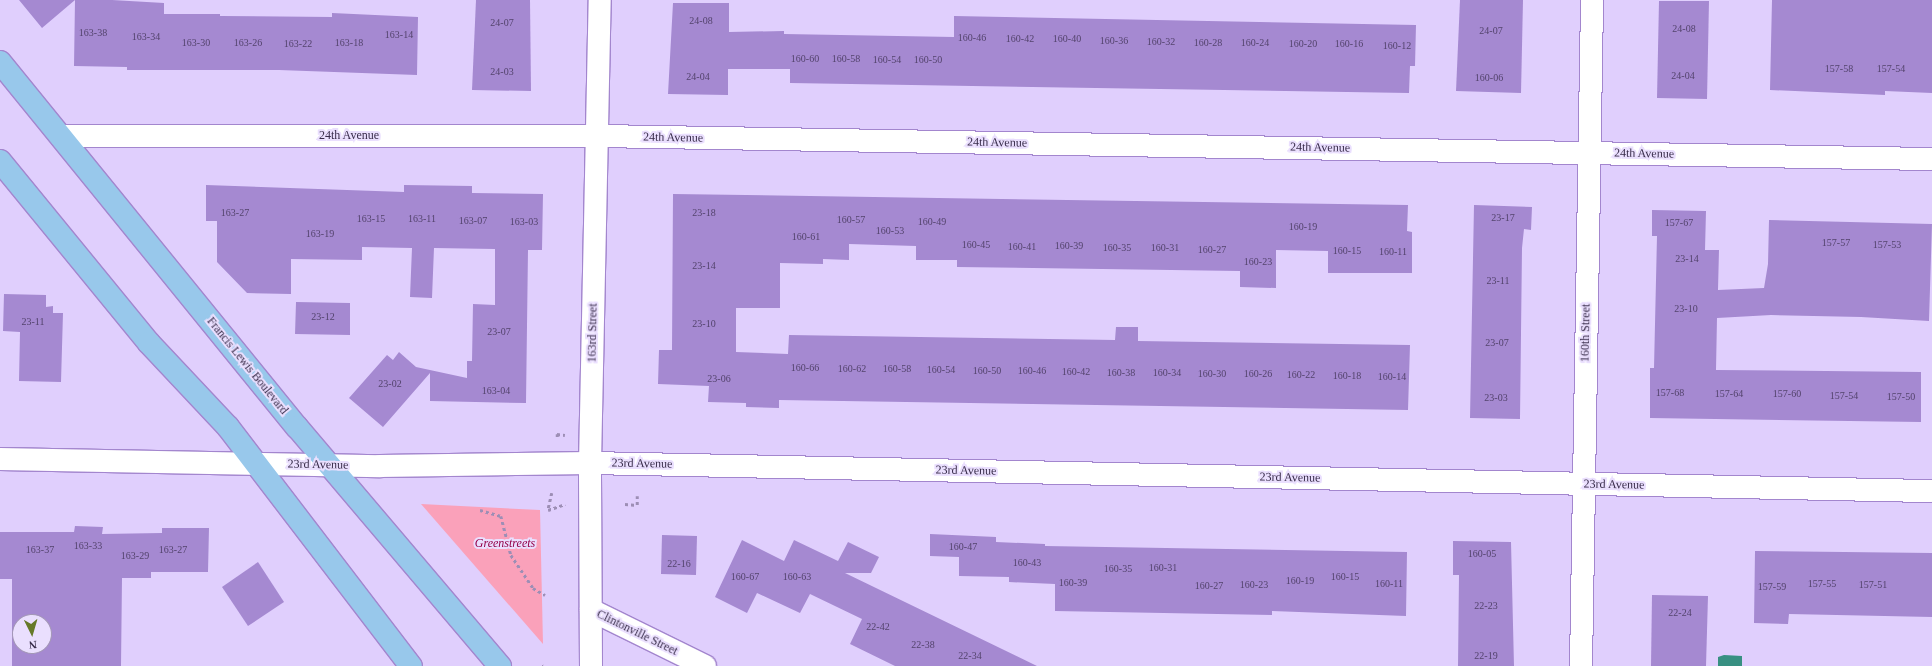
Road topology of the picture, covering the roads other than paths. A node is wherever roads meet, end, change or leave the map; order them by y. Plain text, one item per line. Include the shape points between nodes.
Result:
1 (600, 0) edge
2 (1592, 0) edge
3 (0, 62) edge
4 (61, 136) junction
5 (598, 136) junction
6 (1589, 153) junction
7 (1932, 159) edge
8 (0, 161) edge
9 (0, 459) edge
10 (590, 463) junction
11 (257, 464) junction
12 (330, 465) junction
13 (1584, 484) junction
14 (1932, 491) edge
15 (591, 610) junction
16 (411, 666) edge
17 (500, 666) edge
18 (591, 666) edge
19 (706, 666) edge
20 (1581, 666) edge

1 - 5 street, 163rd Street
2 - 6 street, 160th Street
3 - 4 main road, Francis Lewis Boulevard
4 - 5 street, 24th Avenue
4 - 12 main road, Francis Lewis Boulevard
5 - 6 street, 24th Avenue
5 - 10 street, 163rd Street
6 - 7 street, 24th Avenue
6 - 13 street, 160th Street
8 - 11 main road via 149,343 228,427
9 - 11 street, 23rd Avenue
10 - 12 street, 23rd Avenue
10 - 13 street, 23rd Avenue
10 - 15 street, 163rd Street
11 - 12 street, 23rd Avenue
11 - 16 main road
12 - 17 main road, Francis Lewis Boulevard
13 - 14 street, 23rd Avenue
13 - 20 street, 160th Street
15 - 18 street, 163rd Street
15 - 19 street, Clintonville Street

